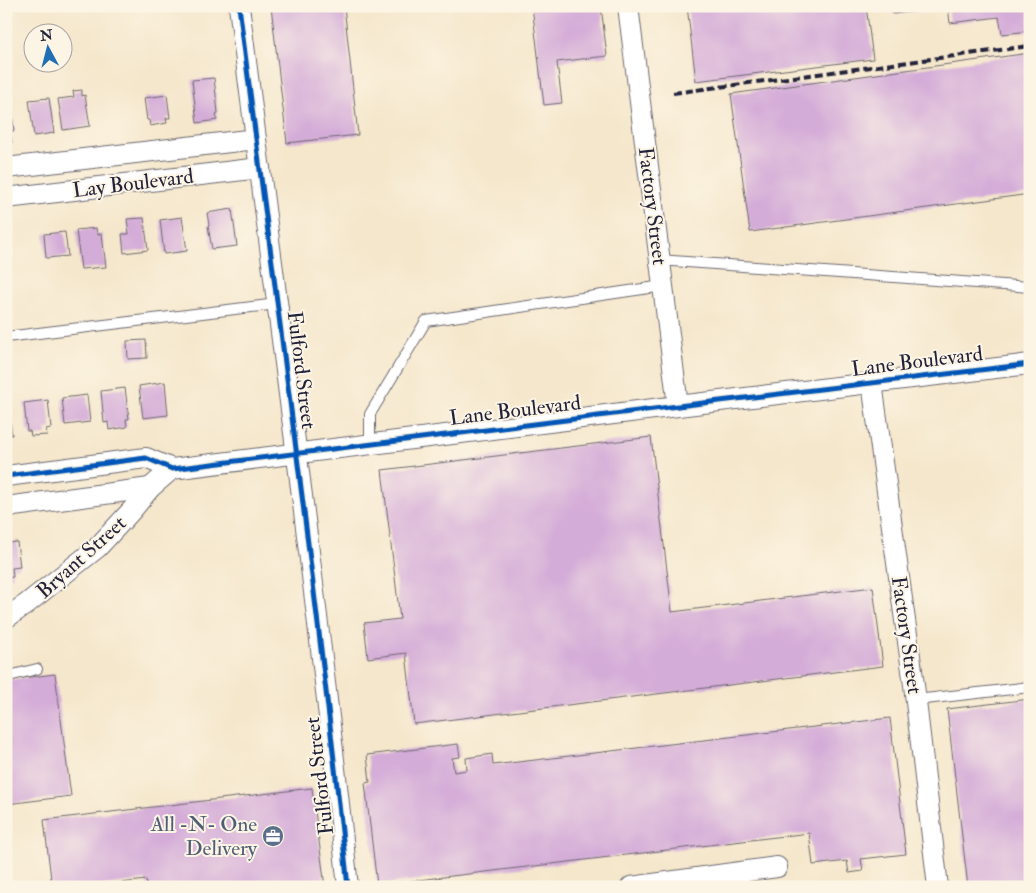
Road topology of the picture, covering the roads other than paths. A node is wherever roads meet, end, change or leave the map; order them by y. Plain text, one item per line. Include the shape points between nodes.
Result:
1 (240, 6) edge
2 (628, 6) edge
3 (256, 139) junction
4 (6, 168) edge
5 (260, 168) junction
6 (6, 198) edge
7 (659, 260) junction
8 (663, 286) junction
9 (1030, 287) edge
10 (277, 304) junction
11 (6, 337) edge
12 (1030, 364) edge
13 (872, 383) junction
14 (678, 406) junction
15 (370, 445) junction
16 (296, 454) junction
17 (172, 469) junction
18 (6, 476) edge
19 (150, 488) junction
20 (6, 507) edge
21 (6, 618) edge
22 (37, 669) dead end
23 (6, 675) edge
24 (1030, 687) edge
25 (916, 700) junction
26 (777, 867) dead end
27 (674, 884) edge
28 (348, 887) edge
29 (631, 887) edge
30 (938, 887) edge

1 - 3 street, Fulford Street
2 - 7 street, Factory Street
3 - 4 street, Lay Boulevard
3 - 5 street, Fulford Street
5 - 6 street, Lay Boulevard
5 - 10 street, Fulford Street
7 - 8 street, Factory Street
7 - 9 lane
8 - 14 street, Factory Street
8 - 15 lane via 426,321 370,414
10 - 11 lane
10 - 16 street, Fulford Street
12 - 13 street, Lane Boulevard
13 - 14 street, Lane Boulevard
13 - 25 street, Factory Street
14 - 15 street, Lane Boulevard
15 - 16 street, Lane Boulevard
16 - 17 street, Lane Boulevard
16 - 28 street, Fulford Street
17 - 18 street, Lane Boulevard via 146,458
17 - 19 street, Bryant Street
19 - 20 street
19 - 21 street, Bryant Street via 97,548
22 - 23 lane
24 - 25 lane
25 - 30 street, Factory Street
26 - 27 street
27 - 29 street

